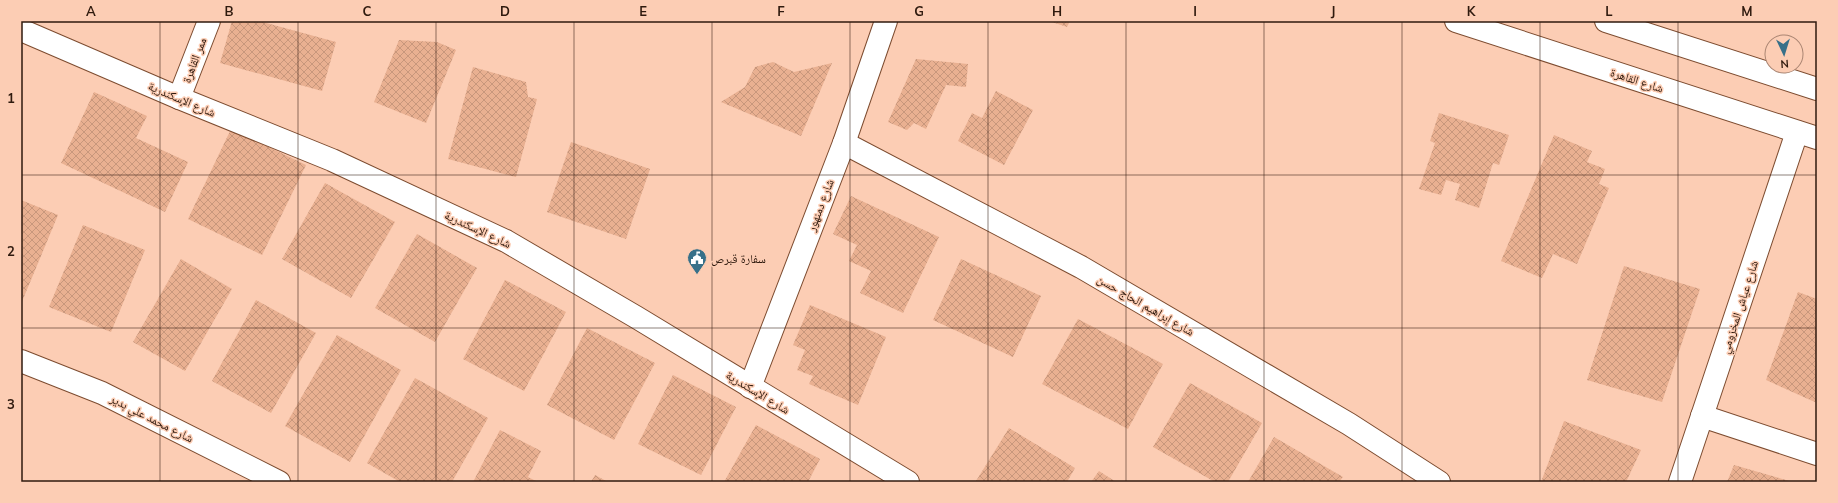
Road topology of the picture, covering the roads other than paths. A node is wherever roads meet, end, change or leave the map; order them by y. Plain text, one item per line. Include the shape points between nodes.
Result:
1 (209, 21) edge
2 (886, 21) edge
3 (1456, 21) edge
4 (1606, 21) edge
5 (21, 30) edge
6 (1817, 89) edge
7 (179, 98) junction
8 (1807, 135) edge
9 (844, 144) junction
10 (21, 360) edge
11 (750, 387) junction
12 (1702, 416) junction
13 (1817, 454) edge
14 (279, 482) edge
15 (908, 482) edge
16 (1440, 482) edge
17 (1680, 482) edge

1 - 7 street, ممر القاهرة
2 - 9 street, شارع دمنهور
3 - 8 street, شارع القاهرة
4 - 6 street
5 - 7 street, شارع الإسكندرية
7 - 11 street, شارع الإسكندرية via 332,160 506,241
8 - 12 street, شارع عياش المخزومي
9 - 11 street, شارع دمنهور
9 - 16 street, شارع إبراهيم الحاج حسن via 1081,267 1342,420
10 - 14 street, شارع محمد علي بدير via 102,393
11 - 15 street, شارع الإسكندرية
12 - 13 street
12 - 17 street, شارع عياش المخزومي

